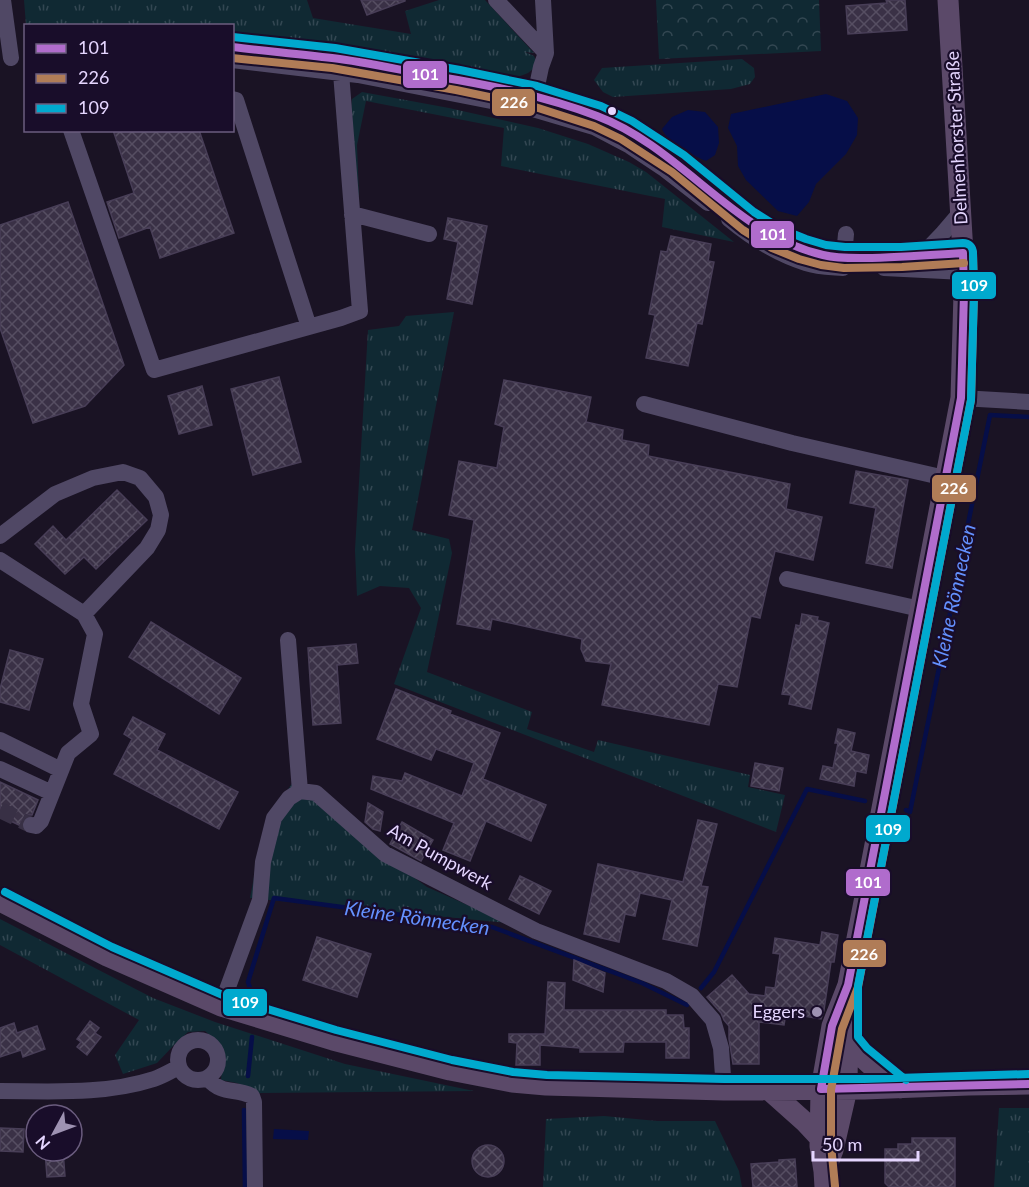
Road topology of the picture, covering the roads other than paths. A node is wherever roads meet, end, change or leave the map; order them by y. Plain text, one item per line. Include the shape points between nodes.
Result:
1 (3, 0) edge
2 (496, 0) edge
3 (543, 0) edge
4 (948, 0) edge
5 (234, 47) edge
6 (546, 53) junction
7 (15, 58) edge
8 (234, 60) edge
9 (341, 73) junction
10 (234, 100) edge
11 (534, 102) junction
12 (72, 132) edge
13 (961, 212) junction
14 (352, 215) junction
15 (429, 234) dead end
16 (846, 234) dead end
17 (921, 256) junction
18 (964, 262) junction
19 (843, 263) junction
20 (309, 327) junction
21 (961, 398) junction
22 (1029, 402) edge
23 (644, 404) dead end
24 (945, 478) junction
25 (0, 536) edge
26 (0, 560) edge
27 (787, 579) dead end
28 (920, 609) junction
29 (84, 614) junction
30 (288, 640) dead end
31 (0, 740) edge
32 (0, 769) edge
33 (61, 770) junction
34 (300, 791) junction
35 (52, 793) junction
36 (31, 825) dead end
37 (0, 901) edge
38 (848, 986) junction
39 (221, 1006) junction
40 (848, 1040) junction
41 (179, 1067) junction
42 (207, 1078) junction
43 (1029, 1084) edge
44 (900, 1088) junction
45 (821, 1089) junction
46 (847, 1089) junction
47 (724, 1090) junction
48 (769, 1090) junction
49 (0, 1091) edge
50 (820, 1138) junction
51 (825, 1179) edge
52 (255, 1187) edge

1 - 7 street
2 - 6 street
3 - 6 street
4 - 13 main road, Delmenhorster Straße
5 - 11 street via 333,58 458,80
6 - 11 street
8 - 9 street
9 - 11 street
9 - 14 street
10 - 20 street
11 - 19 street via 630,146 773,250 806,263
12 - 20 street via 154,370
13 - 17 street
13 - 18 main road, Delmenhorster Straße
14 - 15 street
14 - 20 street via 360,311
16 - 19 street
17 - 18 street
17 - 19 street
18 - 19 street via 890,268
18 - 21 main road, Delmenhorster Straße
21 - 22 street
21 - 24 main road, Delmenhorster Straße
23 - 24 street
24 - 28 main road, Delmenhorster Straße
25 - 29 street via 55,494 93,478 123,472 140,478 156,497 161,515 158,530 147,548
26 - 29 street
27 - 28 street
28 - 38 main road, Delmenhorster Straße
29 - 33 street via 95,634 81,704 91,734 68,753
30 - 34 street
31 - 33 street
32 - 35 street
33 - 35 street
34 - 39 street via 289,798 274,818 263,862 260,900
34 - 47 street, Am Pumpwerk via 316,793 385,854 536,931 666,981 692,996 713,1020 721,1048
35 - 36 street via 41,821
37 - 39 main road via 107,956
38 - 40 main road, Delmenhorster Straße
38 - 45 main road, Delmenhorster Straße via 832,1026
39 - 47 main road via 344,1043 512,1082
40 - 44 main road via 859,1055
40 - 46 main road, Delmenhorster Straße
41 - 42 street via 189,1078
41 - 42 street via 179,1056 187,1044 206,1042 218,1059 216,1070
41 - 49 street via 156,1079 121,1088
42 - 52 street via 222,1089 252,1096
43 - 44 main road
44 - 46 main road
45 - 46 main road
45 - 48 main road
45 - 50 main road, Delmenhorster Straße
46 - 51 main road, Delmenhorster Straße
47 - 48 main road
48 - 50 main road
50 - 51 main road, Delmenhorster Straße

